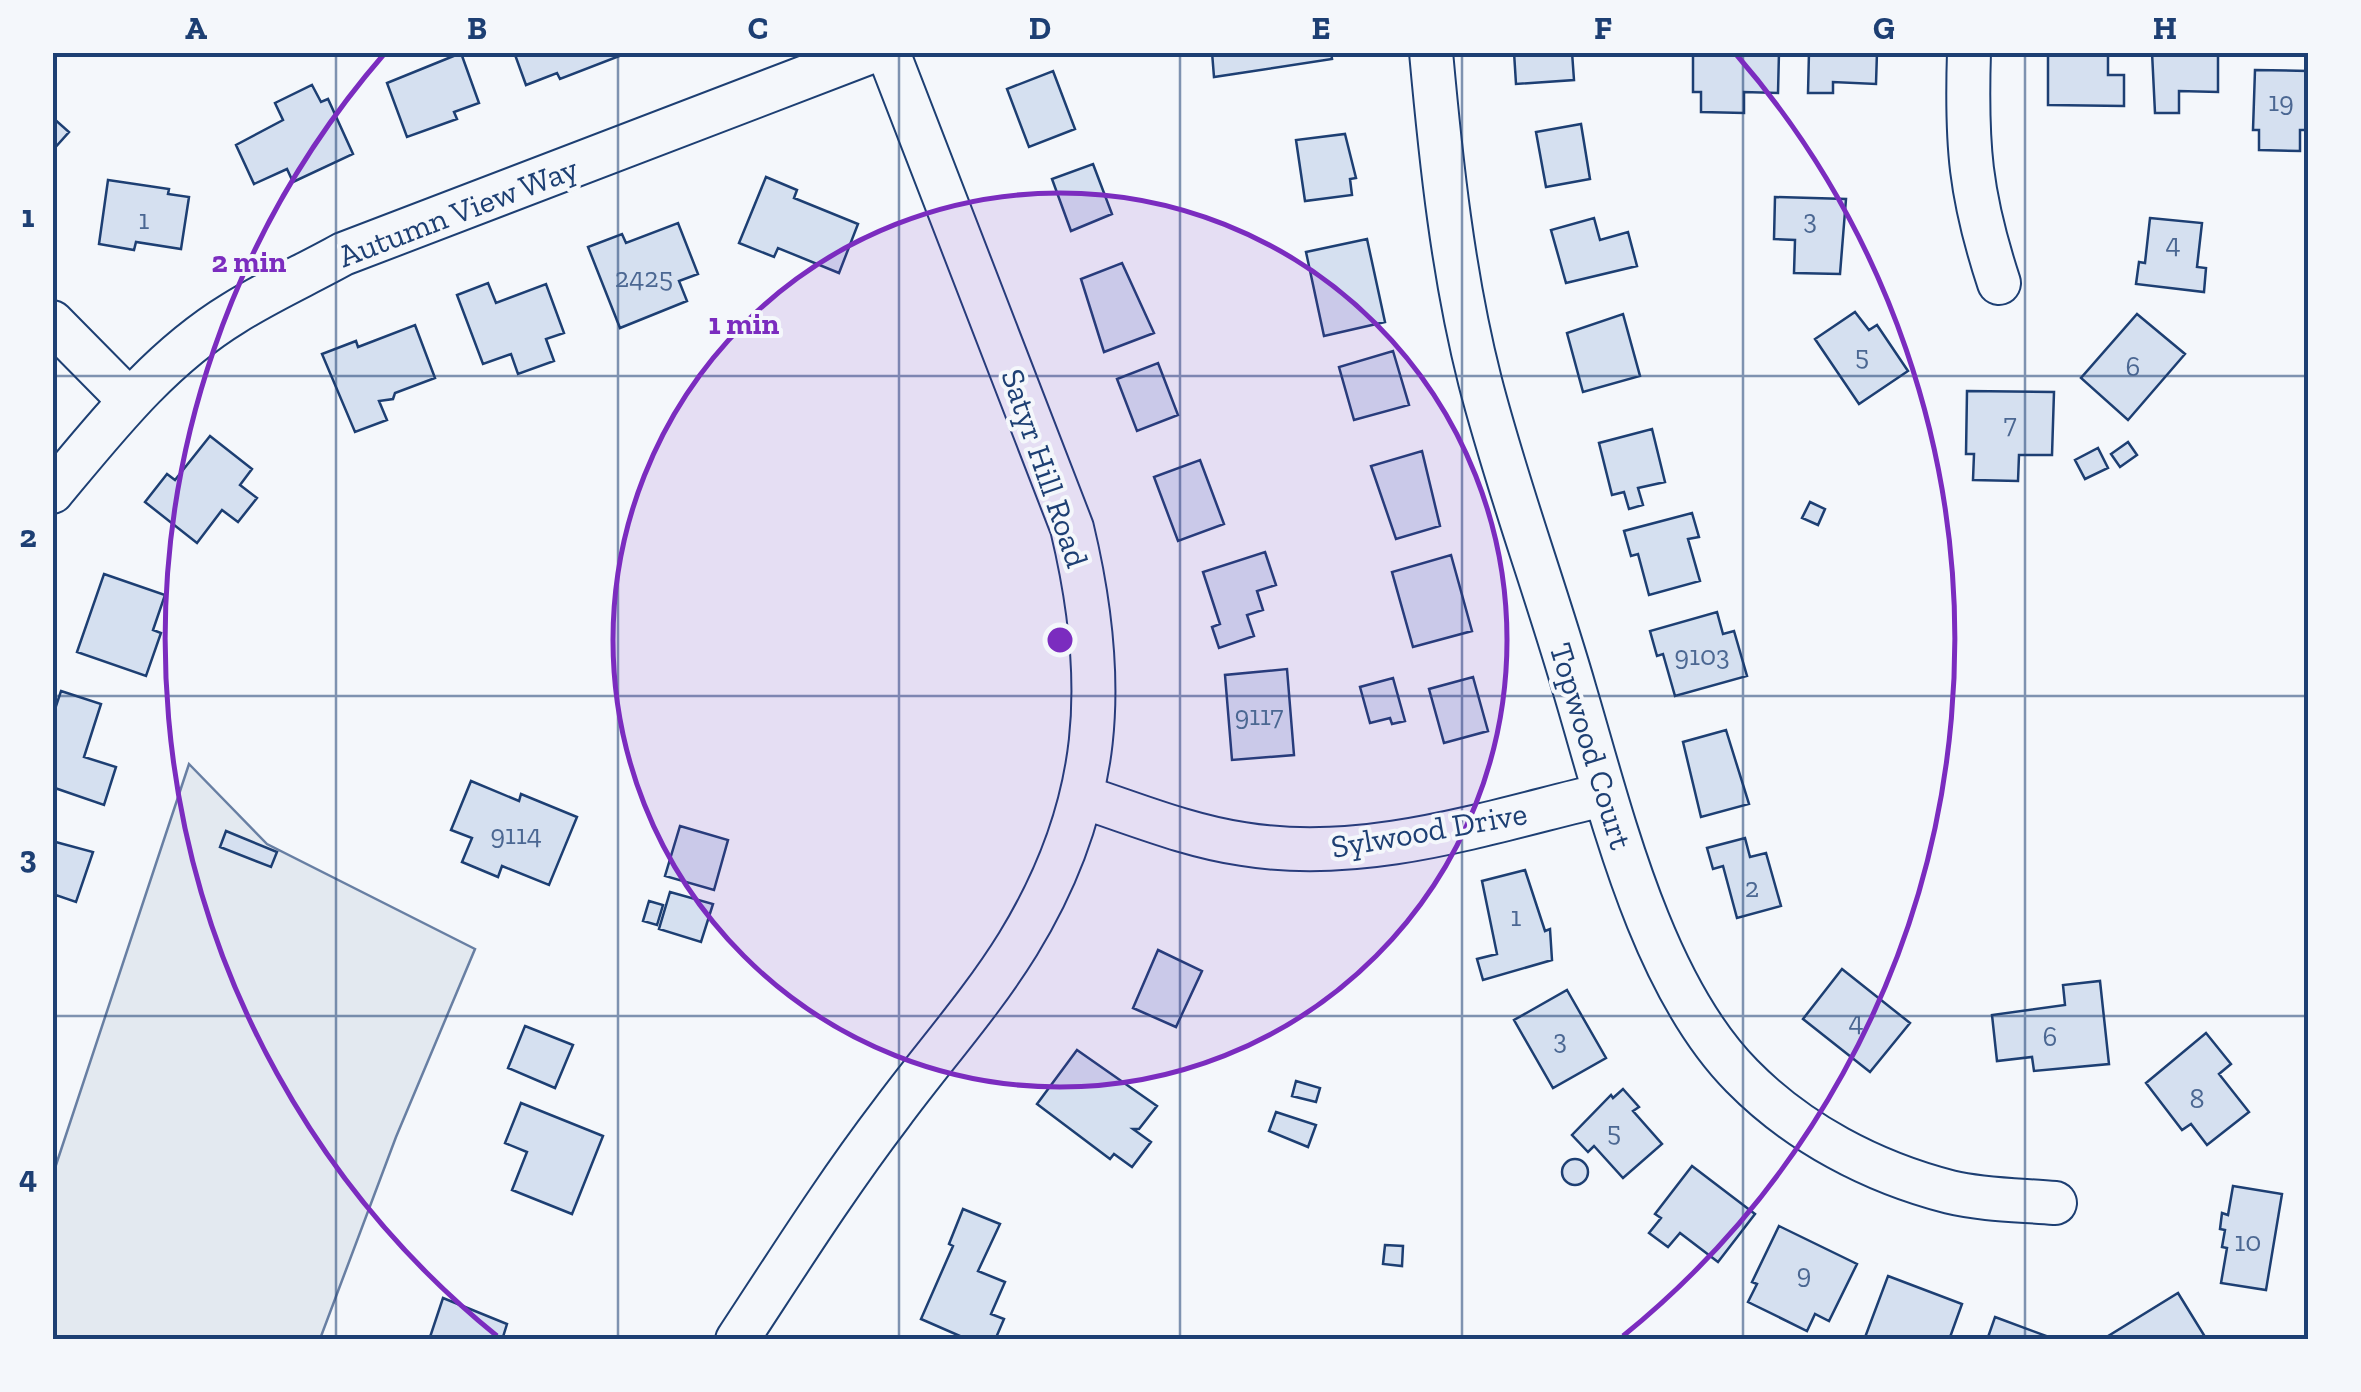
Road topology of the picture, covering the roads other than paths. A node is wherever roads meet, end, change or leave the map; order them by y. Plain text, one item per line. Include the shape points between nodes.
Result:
1 (871, 52) edge
2 (888, 52) edge
3 (1431, 52) edge
4 (1970, 52) edge
5 (1998, 284) dead end
6 (52, 322) edge
7 (129, 400) junction
8 (52, 492) edge
9 (1602, 795) junction
10 (1083, 797) junction
11 (2055, 1203) dead end
12 (737, 1340) edge

1 - 7 street, Autumn View Way via 343,254 232,314
2 - 10 street, Satyr Hill Road via 1072,528 1096,658
3 - 9 street, Topwood Court via 1459,283 1480,380
4 - 5 street via 1966,143
6 - 7 street
7 - 8 street, Autumn View Way
9 - 10 street, Sylwood Drive via 1371,847 1307,851 1201,836
9 - 11 street, Topwood Court via 1659,942 1706,1034 1741,1075 1799,1126 1890,1172 1953,1192
10 - 12 street, Satyr Hill Road via 1053,878 1019,943 848,1172

